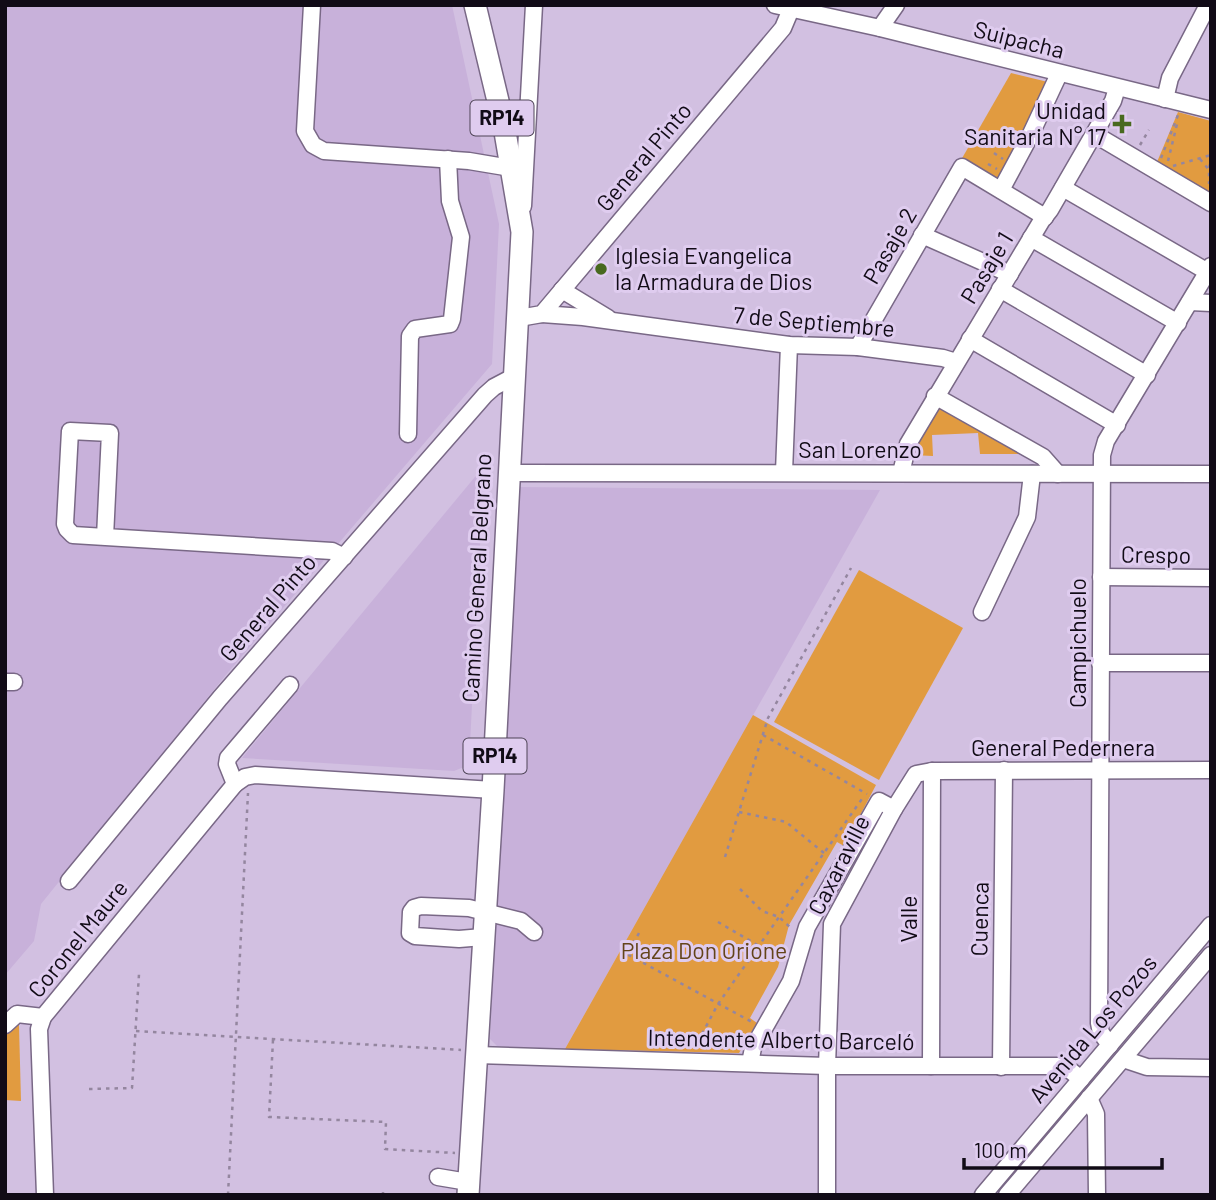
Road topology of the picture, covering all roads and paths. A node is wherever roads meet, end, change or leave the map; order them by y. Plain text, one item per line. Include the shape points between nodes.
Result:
1 (312, 5) edge
2 (475, 5) edge
3 (534, 5) edge
4 (897, 5) edge
5 (1208, 5) edge
6 (783, 7) edge
7 (840, 12) edge
8 (880, 27) junction
9 (1059, 74) junction
10 (1117, 88) junction
11 (1165, 99) junction
12 (1211, 110) edge
13 (1149, 130) dead end
14 (1094, 134) junction
15 (1138, 147) dead end
16 (1211, 157) edge
17 (448, 159) junction
18 (1200, 159) junction
19 (1160, 160) dead end
20 (511, 168) junction
21 (1209, 170) junction
22 (1210, 180) edge
23 (1063, 188) junction
24 (1001, 190) junction
25 (1206, 200) edge
26 (1045, 217) junction
27 (522, 232) junction
28 (922, 235) junction
29 (1031, 239) junction
30 (1209, 269) edge
31 (1010, 274) junction
32 (562, 289) junction
33 (1000, 289) junction
34 (1190, 302) junction
35 (1211, 303) edge
36 (542, 314) junction
37 (519, 318) junction
38 (613, 321) junction
39 (1178, 323) junction
40 (970, 339) junction
41 (789, 345) junction
42 (858, 348) junction
43 (956, 362) junction
44 (1147, 375) junction
45 (513, 377) junction
46 (935, 396) junction
47 (1117, 425) junction
48 (408, 434) dead end
49 (784, 472) junction
50 (509, 473) junction
51 (901, 473) junction
52 (1032, 474) junction
53 (1058, 474) junction
54 (1101, 474) junction
55 (1211, 474) edge
56 (105, 537) junction
57 (344, 557) junction
58 (851, 568) dead end
59 (1101, 577) junction
60 (1211, 578) edge
61 (982, 612) dead end
62 (1100, 663) junction
63 (1211, 663) edge
64 (290, 685) dead end
65 (763, 734) junction
66 (1100, 769) junction
67 (1211, 770) edge
68 (1004, 771) junction
69 (924, 773) junction
70 (242, 786) junction
71 (493, 790) junction
72 (872, 797) junction
73 (894, 809) junction
74 (739, 812) junction
75 (824, 853) junction
76 (725, 857) dead end
77 (69, 881) dead end
78 (740, 890) dead end
79 (485, 913) junction
80 (779, 917) junction
81 (718, 922) dead end
82 (1211, 925) edge
83 (534, 932) dead end
84 (639, 933) dead end
85 (483, 937) junction
86 (803, 939) junction
87 (759, 946) junction
88 (1211, 955) edge
89 (139, 974) dead end
90 (718, 1004) junction
91 (43, 1017) junction
92 (5, 1025) edge
93 (764, 1029) junction
94 (135, 1031) junction
95 (236, 1037) junction
96 (273, 1040) junction
97 (1110, 1045) junction
98 (468, 1052) junction
99 (1123, 1059) junction
100 (687, 1062) junction
101 (750, 1063) junction
102 (827, 1066) junction
103 (931, 1066) junction
104 (1001, 1067) junction
105 (1211, 1069) edge
106 (1081, 1079) junction
107 (89, 1089) dead end
108 (1089, 1098) junction
109 (455, 1153) dead end
110 (438, 1177) dead end
111 (468, 1188) edge
112 (45, 1195) edge
113 (228, 1195) edge
114 (827, 1195) edge
115 (983, 1195) edge
116 (1007, 1195) edge
117 (1097, 1195) edge

1 - 17 street via 306,131 313,145 324,151
2 - 20 main road, RP14
3 - 27 street, Camino General Belgrano
4 - 8 street
5 - 11 street via 1170,78
6 - 7 street, Suipacha
6 - 32 street, General Pinto via 783,28
7 - 8 street, Suipacha
8 - 9 street, Suipacha
9 - 10 street, Suipacha
9 - 24 street
10 - 11 street, Suipacha
10 - 14 street, Pasaje 1
11 - 12 street, Suipacha
13 - 15 path
14 - 23 street, Pasaje 1
14 - 25 street
16 - 18 path
16 - 21 path
17 - 20 street
17 - 48 street via 450,201 461,237 452,319 450,324 415,329 410,336
18 - 19 path via 1167,168 1180,109
18 - 21 path
20 - 27 main road, RP14
21 - 22 path
22 - 25 path
23 - 26 street, Pasaje 1
23 - 30 street
24 - 26 street
24 - 28 street, Pasaje 2 via 962,167
26 - 29 street, Pasaje 1
27 - 37 main road, Camino General Belgrano / RP14
28 - 31 street
28 - 42 street, Pasaje 2
29 - 31 street, Pasaje 1
29 - 39 street
30 - 34 street, Campichuelo
31 - 33 street, Pasaje 1
32 - 36 street, General Pinto
32 - 38 street
33 - 40 street, Pasaje 1
33 - 44 street
34 - 35 street
34 - 39 street, Campichuelo
36 - 37 street
36 - 38 street, 7 de Septiembre
37 - 45 main road, Camino General Belgrano / RP14
38 - 41 street, 7 de Septiembre
39 - 44 street, Campichuelo
40 - 43 street, Pasaje 1
40 - 47 street
41 - 42 street, 7 de Septiembre
41 - 49 street
42 - 43 street, 7 de Septiembre
43 - 46 street, Pasaje 1
44 - 47 street, Campichuelo
45 - 50 main road, Camino General Belgrano / RP14
45 - 57 street, General Pinto via 485,395
46 - 51 street, Pasaje 1 via 908,444
46 - 53 street via 1043,457
47 - 54 street, Campichuelo via 1103,448
49 - 50 street, San Lorenzo
49 - 51 street, San Lorenzo
50 - 71 main road, Camino General Belgrano / RP14
51 - 52 street, San Lorenzo
52 - 53 street, San Lorenzo
52 - 61 street via 1027,517
53 - 54 street, San Lorenzo
54 - 55 street, San Lorenzo
54 - 59 street, Campichuelo
56 - 56 street via 73,535 67,529 70,430 110,433
56 - 57 street via 332,551
57 - 77 street, General Pinto
58 - 65 path
59 - 60 street, Crespo
59 - 62 street, Campichuelo
62 - 63 street
62 - 66 street, Campichuelo
64 - 70 street via 228,758 227,764
65 - 72 path
65 - 74 path
66 - 67 street, General Pedernera
66 - 68 street, General Pedernera
66 - 97 street, Campichuelo via 1099,1023
68 - 69 street, General Pedernera
68 - 104 street, Cuenca
69 - 73 street, Caxaraville
69 - 103 street, Valle
70 - 71 street via 245,777 255,775
70 - 91 street, Coronel Maure
70 - 95 path
71 - 79 main road, Camino General Belgrano / RP14
72 - 73 street
72 - 75 path
72 - 86 street
73 - 102 street, Caxaraville via 832,924
74 - 75 path via 786,822
74 - 76 path
75 - 80 path
78 - 80 path via 762,911
79 - 83 street via 521,920
79 - 85 main road, Camino General Belgrano / RP14
79 - 85 street via 426,906 411,912 410,933 415,936
80 - 86 path
80 - 87 path
81 - 87 path
82 - 97 street, Avenida Los Pozos
84 - 90 path via 627,954
85 - 98 main road, Camino General Belgrano / RP14
86 - 93 street via 791,981
87 - 90 path
88 - 99 street, Avenida Los Pozos
89 - 94 path
90 - 93 path
90 - 100 path
91 - 92 street via 17,1014
91 - 112 street, Coronel Maure via 39,1029
93 - 101 street
94 - 95 path
94 - 107 path via 132,1088
95 - 96 path
95 - 113 path
96 - 98 path
96 - 109 path via 269,1117 386,1122 384,1149
97 - 106 street, Avenida Los Pozos
98 - 100 street, Intendente Alberto Barceló
98 - 111 main road, Camino General Belgrano / RP14
99 - 105 street via 1147,1067
99 - 108 street, Avenida Los Pozos
100 - 101 street, Intendente Alberto Barceló
101 - 102 street, Intendente Alberto Barceló
102 - 103 street, Intendente Alberto Barceló
102 - 114 street, Caxaraville
103 - 104 street, Intendente Alberto Barceló
104 - 106 street, Intendente Alberto Barceló via 1060,1066
106 - 115 street, Avenida Los Pozos
108 - 116 street, Avenida Los Pozos
108 - 117 street via 1096,1114
110 - 111 street

